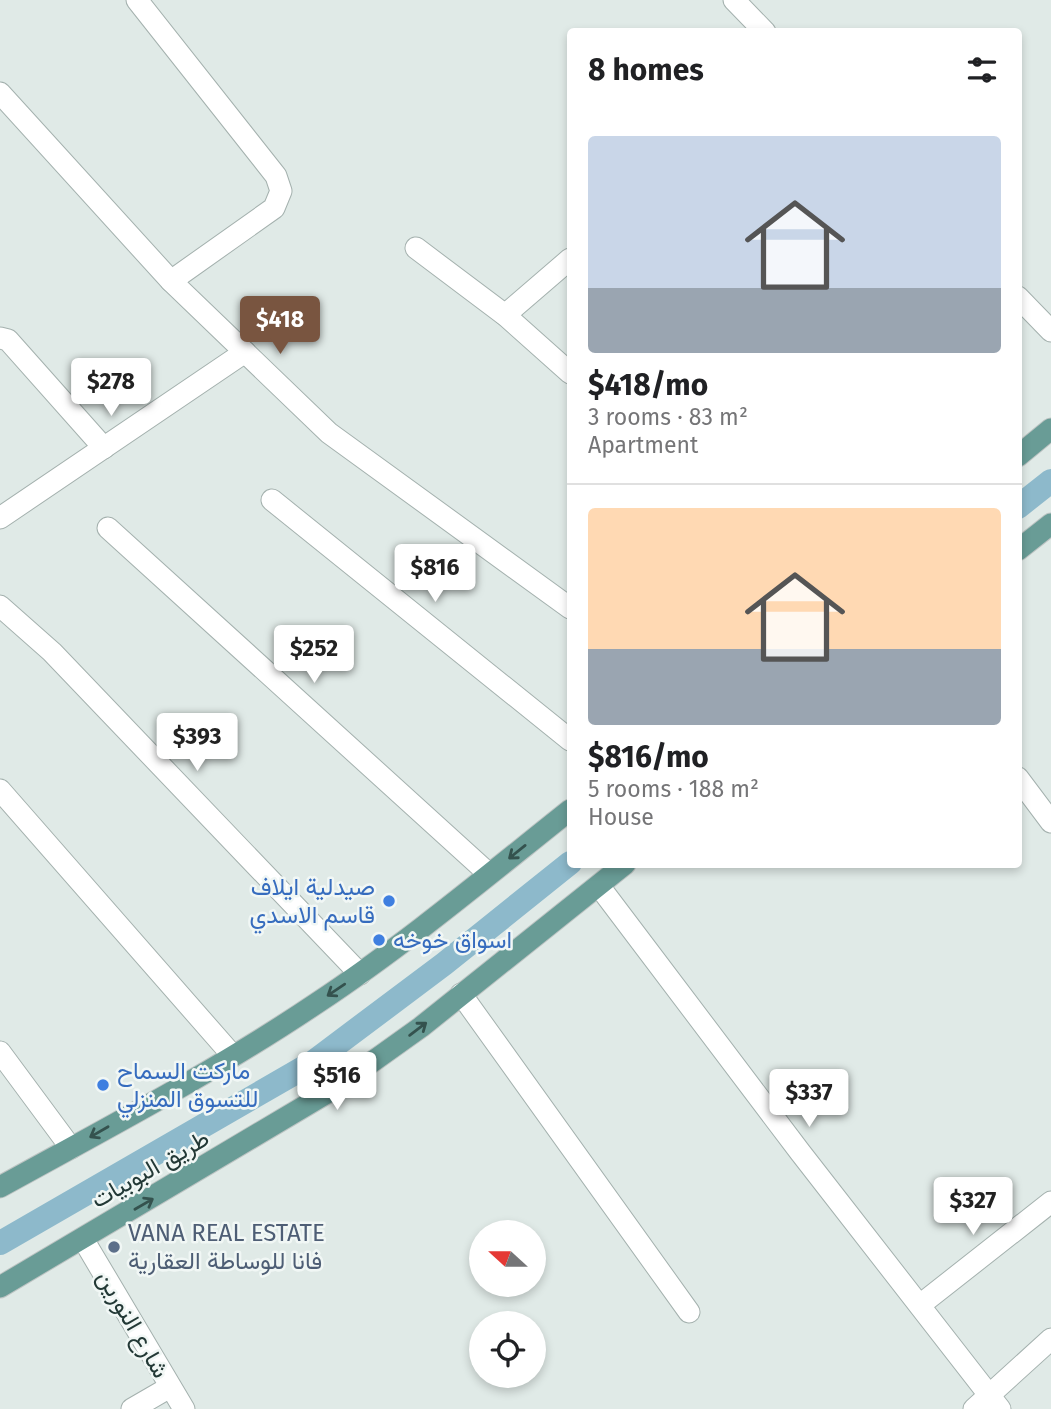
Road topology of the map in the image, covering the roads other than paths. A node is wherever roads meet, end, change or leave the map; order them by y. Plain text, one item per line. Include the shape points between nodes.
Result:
1 (137, 0) edge
2 (734, 0) edge
3 (761, 28) edge
4 (0, 93) edge
5 (416, 248) dead end
6 (567, 262) edge
7 (171, 281) junction
8 (1022, 301) edge
9 (505, 315) junction
10 (1051, 331) edge
11 (0, 338) edge
12 (245, 352) junction
13 (567, 370) edge
14 (1051, 429) edge
15 (104, 447) junction
16 (1022, 453) edge
17 (272, 500) dead end
18 (0, 518) edge
19 (1051, 524) edge
20 (108, 528) dead end
21 (1022, 547) edge
22 (0, 606) edge
23 (567, 606) edge
24 (567, 738) edge
25 (1022, 783) edge
26 (0, 790) edge
27 (567, 812) edge
28 (1051, 822) edge
29 (620, 868) edge
30 (489, 874) junction
31 (599, 886) junction
32 (360, 974) junction
33 (461, 994) junction
34 (0, 1052) edge
35 (233, 1056) junction
36 (71, 1148) junction
37 (0, 1186) edge
38 (1051, 1202) edge
39 (83, 1239) junction
40 (0, 1287) edge
41 (920, 1305) junction
42 (689, 1312) dead end
43 (1051, 1339) edge
44 (170, 1387) junction
45 (987, 1404) edge
46 (132, 1409) edge
47 (184, 1409) edge

1 - 7 street via 276,176 281,191 274,208
2 - 3 street
4 - 7 street
5 - 9 street
6 - 9 street
7 - 12 street
8 - 10 street
9 - 13 street
11 - 15 street via 8,340
12 - 15 street
12 - 23 street via 329,433
14 - 16 main road
15 - 18 street
17 - 24 street
19 - 21 main road
20 - 30 street
22 - 32 street via 52,652
25 - 28 street
26 - 35 street
27 -> 30 main road
29 - 31 main road, طريق البوبيات
30 - 32 main road
31 - 33 main road, طريق البوبيات
31 - 41 street
32 -> 35 main road
39 -> 33 main road, طريق البوبيات via 337,1087
33 - 42 street
34 - 36 street
35 -> 36 main road
36 - 37 main road
38 - 41 street
39 - 40 main road, طريق البوبيات
39 - 44 street, شارع النورين
41 - 45 street
43 - 45 street
44 - 46 street
44 - 47 street, شارع النورين

